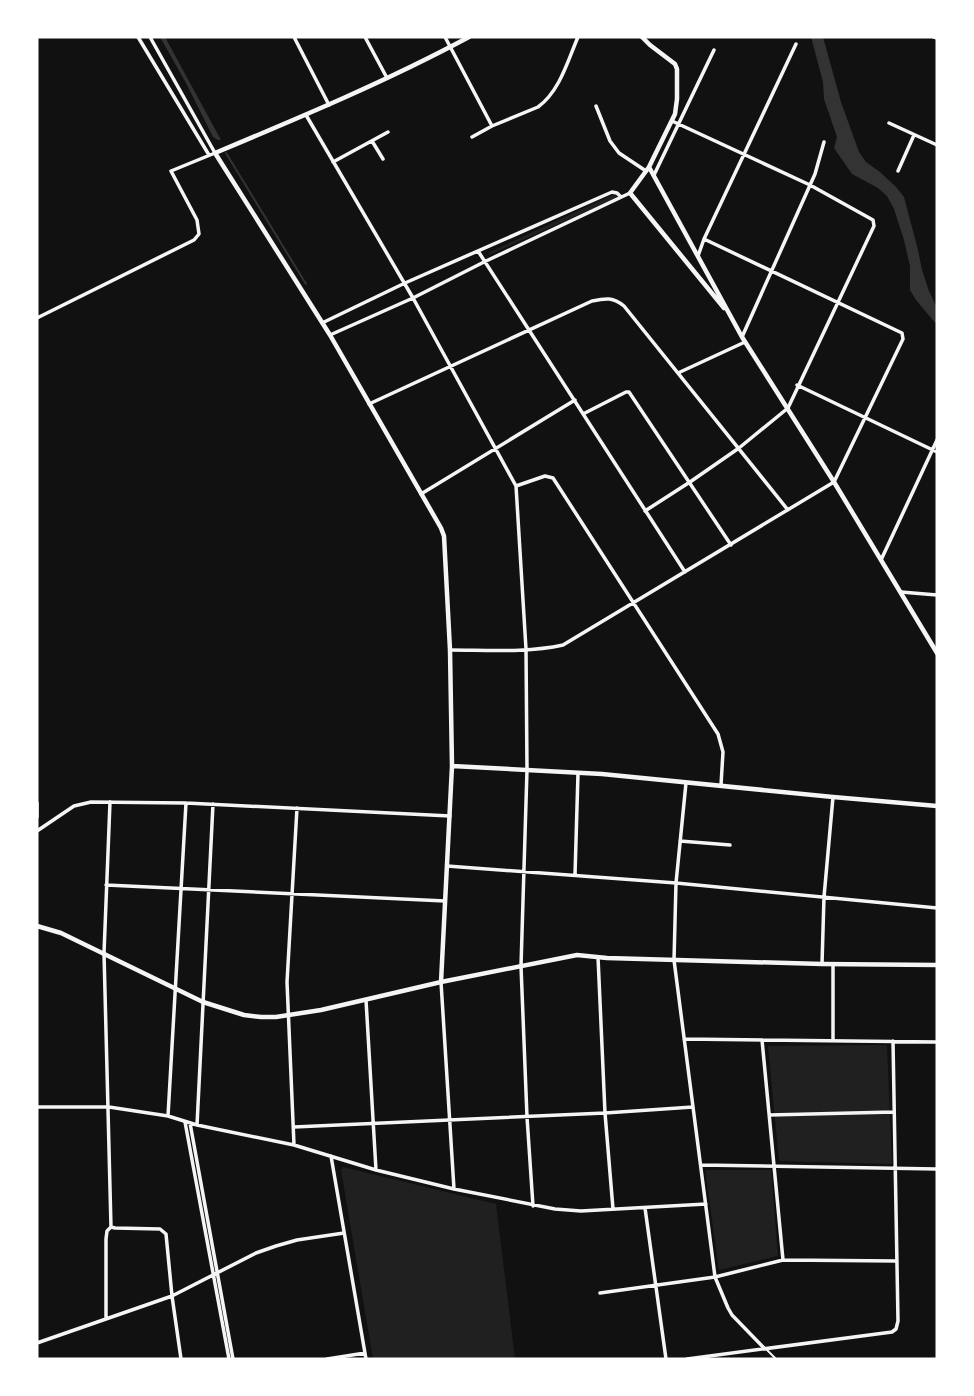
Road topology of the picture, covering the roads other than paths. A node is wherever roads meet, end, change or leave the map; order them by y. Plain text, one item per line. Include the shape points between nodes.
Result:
1 (138, 37) edge
2 (150, 37) edge
3 (294, 37) edge
4 (365, 37) edge
5 (445, 37) edge
6 (469, 37) edge
7 (578, 37) edge
8 (642, 37) edge
9 (796, 44) dead end
10 (450, 47) junction
11 (714, 50) dead end
12 (387, 79) junction
13 (329, 105) junction
14 (596, 106) dead end
15 (306, 115) junction
16 (672, 121) junction
17 (889, 123) dead end
18 (678, 124) junction
19 (492, 126) junction
20 (388, 132) dead end
21 (914, 134) junction
22 (472, 137) dead end
23 (372, 141) junction
24 (824, 142) dead end
25 (937, 145) edge
26 (215, 153) junction
27 (209, 155) junction
28 (744, 155) junction
29 (383, 159) dead end
30 (334, 162) junction
31 (648, 169) junction
32 (898, 171) dead end
33 (654, 175) junction
34 (810, 185) junction
35 (630, 193) junction
36 (621, 197) junction
37 (704, 239) junction
38 (478, 251) junction
39 (698, 256) junction
40 (484, 262) junction
41 (772, 270) junction
42 (405, 284) junction
43 (413, 298) junction
44 (838, 301) junction
45 (731, 317) junction
46 (37, 318) edge
47 (323, 323) junction
48 (530, 331) junction
49 (330, 335) junction
50 (742, 337) junction
51 (745, 342) junction
52 (452, 367) junction
53 (678, 373) junction
54 (797, 386) junction
55 (575, 400) junction
56 (369, 404) junction
57 (788, 408) junction
58 (583, 414) junction
59 (865, 418) junction
60 (937, 440) edge
61 (497, 448) junction
62 (739, 448) junction
63 (935, 451) edge
64 (690, 482) junction
65 (834, 482) junction
66 (516, 486) junction
67 (421, 494) junction
68 (788, 510) junction
69 (646, 511) junction
70 (731, 545) junction
71 (881, 561) junction
72 (685, 572) junction
73 (901, 592) junction
74 (937, 595) edge
75 (634, 603) junction
76 (526, 649) junction
77 (450, 650) junction
78 (937, 653) edge
79 (452, 766) junction
80 (527, 770) junction
81 (578, 772) junction
82 (686, 781) junction
83 (721, 785) junction
84 (833, 797) junction
85 (110, 802) junction
86 (37, 803) edge
87 (186, 803) junction
88 (213, 804) junction
89 (937, 806) edge
90 (298, 808) junction
91 (450, 816) junction
92 (37, 817) edge
93 (37, 831) edge
94 (680, 841) junction
95 (730, 845) dead end
96 (447, 866) junction
97 (523, 871) junction
98 (575, 876) junction
99 (676, 883) junction
100 (106, 885) junction
101 (181, 889) junction
102 (209, 890) junction
103 (293, 894) junction
104 (824, 897) junction
105 (445, 901) junction
106 (937, 908) edge
107 (37, 926) edge
108 (104, 953) junction
109 (598, 957) junction
110 (674, 960) junction
111 (822, 964) junction
112 (833, 964) junction
113 (937, 965) edge
114 (521, 966) junction
115 (441, 982) junction
116 (176, 988) junction
117 (366, 1000) junction
118 (203, 1002) junction
119 (288, 1015) junction
120 (684, 1039) junction
121 (762, 1040) junction
122 (833, 1040) junction
123 (893, 1041) junction
124 (937, 1042) edge
125 (37, 1107) edge
126 (109, 1107) junction
127 (693, 1107) junction
128 (894, 1112) junction
129 (605, 1113) junction
130 (769, 1115) junction
131 (168, 1116) junction
132 (527, 1117) junction
133 (449, 1120) junction
134 (188, 1123) junction
135 (372, 1123) junction
136 (197, 1125) junction
137 (294, 1127) junction
138 (294, 1145) junction
139 (331, 1156) junction
140 (701, 1165) junction
141 (774, 1166) junction
142 (895, 1169) junction
143 (937, 1169) edge
144 (376, 1170) junction
145 (454, 1189) junction
146 (706, 1204) junction
147 (533, 1206) junction
148 (645, 1208) junction
149 (613, 1209) junction
150 (111, 1227) junction
151 (344, 1233) junction
152 (783, 1260) junction
153 (897, 1261) junction
154 (215, 1273) junction
155 (715, 1277) junction
156 (656, 1285) junction
157 (600, 1293) dead end
158 (172, 1296) junction
159 (106, 1319) junction
160 (37, 1343) edge
161 (765, 1349) junction
162 (365, 1353) junction
163 (181, 1359) edge
164 (231, 1359) edge
165 (327, 1359) edge
166 (366, 1359) edge
167 (666, 1359) edge
168 (687, 1359) edge
169 (776, 1359) edge

1 - 27 street
2 - 26 street
3 - 13 street
4 - 12 street
5 - 10 street
6 - 10 street
7 - 19 street via 545,102
8 - 16 street via 675,64
9 - 28 street
10 - 12 street
10 - 19 street
11 - 18 street
12 - 13 street
13 - 15 street
14 - 31 street via 619,153
15 - 26 street
15 - 30 street
16 - 18 street
16 - 31 street
17 - 21 street
18 - 28 street
18 - 33 street
19 - 22 street
20 - 23 street
21 - 25 street
21 - 32 street
23 - 29 street
23 - 30 street
24 - 34 street
26 - 27 street
26 - 47 street
27 - 46 street via 170,170 200,227 194,240
28 - 34 street
28 - 37 street
30 - 42 street
31 - 33 street
31 - 35 street
33 - 39 street
34 - 41 street
34 - 44 street via 873,220
35 - 36 street
35 - 45 street
36 - 38 street via 612,192
36 - 40 street
37 - 39 street
37 - 41 street
38 - 40 street
38 - 42 street
39 - 45 street
40 - 43 street
40 - 48 street
41 - 44 street
41 - 50 street
42 - 43 street
42 - 47 street
43 - 49 street
43 - 52 street
44 - 54 street
44 - 59 street via 903,335
45 - 50 street
47 - 49 street
48 - 52 street
48 - 53 street via 592,301 617,300
48 - 55 street
49 - 56 street
50 - 51 street
51 - 53 street
51 - 57 street
52 - 56 street
52 - 61 street
53 - 62 street
54 - 57 street
54 - 59 street
55 - 58 street
55 - 61 street
56 - 67 street
57 - 62 street
57 - 65 street
58 - 64 street via 629,392
58 - 69 street
59 - 63 street
59 - 65 street
60 - 63 street
61 - 66 street
61 - 67 street
62 - 64 street
62 - 68 street
63 - 71 street
64 - 69 street
64 - 70 street
65 - 68 street
65 - 71 street
66 - 75 street via 545,475 553,478
66 - 76 street
67 - 77 street via 444,536
68 - 70 street
69 - 72 street
70 - 72 street
71 - 73 street
72 - 75 street
73 - 74 street
73 - 78 street
75 - 76 street via 563,645
75 - 83 street via 718,734 723,752
76 - 77 street
76 - 80 street
77 - 79 street
79 - 80 street
79 - 91 street
80 - 81 street
80 - 97 street
81 - 82 street
81 - 98 street
82 - 83 street
82 - 94 street
83 - 84 street
84 - 89 street
84 - 104 street
85 - 87 street
85 - 93 street via 80,804
85 - 100 street
86 - 92 street
87 - 88 street
87 - 101 street
88 - 90 street
88 - 102 street
90 - 91 street
90 - 103 street
91 - 96 street
94 - 95 street
94 - 99 street
96 - 97 street
96 - 105 street
97 - 98 street
97 - 114 street
98 - 99 street
99 - 104 street
99 - 110 street
100 - 101 street
100 - 108 street
101 - 102 street
101 - 116 street
102 - 103 street
102 - 118 street
103 - 105 street
103 - 119 street
104 - 106 street
104 - 111 street
105 - 115 street
107 - 108 street
108 - 116 street
108 - 126 street
109 - 110 street
109 - 114 street via 578,955
109 - 129 street
110 - 111 street
110 - 120 street
111 - 112 street
112 - 113 street
112 - 122 street
114 - 115 street
114 - 132 street
115 - 117 street
115 - 133 street
116 - 118 street
116 - 131 street
117 - 119 street
117 - 135 street
118 - 119 street via 244,1015
118 - 136 street
119 - 137 street
120 - 121 street
120 - 127 street
121 - 122 street
121 - 130 street
122 - 123 street
123 - 124 street
123 - 128 street
125 - 126 street
126 - 131 street
126 - 150 street
127 - 129 street
127 - 140 street
128 - 130 street
128 - 142 street
129 - 132 street
129 - 149 street
130 - 141 street
131 - 134 street
132 - 133 street
132 - 147 street
133 - 135 street
133 - 145 street
134 - 136 street
134 - 154 street
135 - 137 street
135 - 144 street
136 - 138 street
137 - 138 street
138 - 139 street
139 - 144 street
139 - 151 street
140 - 141 street
140 - 146 street
141 - 142 street
141 - 152 street
142 - 143 street
142 - 153 street
144 - 145 street
145 - 147 street
146 - 148 street
146 - 155 street
147 - 149 street
148 - 149 street
148 - 156 street
150 - 158 street via 160,1228 166,1234
150 - 159 street via 106,1238
151 - 154 street via 276,1245
151 - 162 street
152 - 153 street
152 - 155 street
153 - 161 street via 898,1321 892,1332
154 - 158 street
154 - 164 street
155 - 156 street
155 - 161 street via 732,1315
156 - 157 street
156 - 167 street
158 - 159 street
158 - 163 street
159 - 160 street
161 - 168 street
161 - 169 lane
162 - 165 street
162 - 166 street

